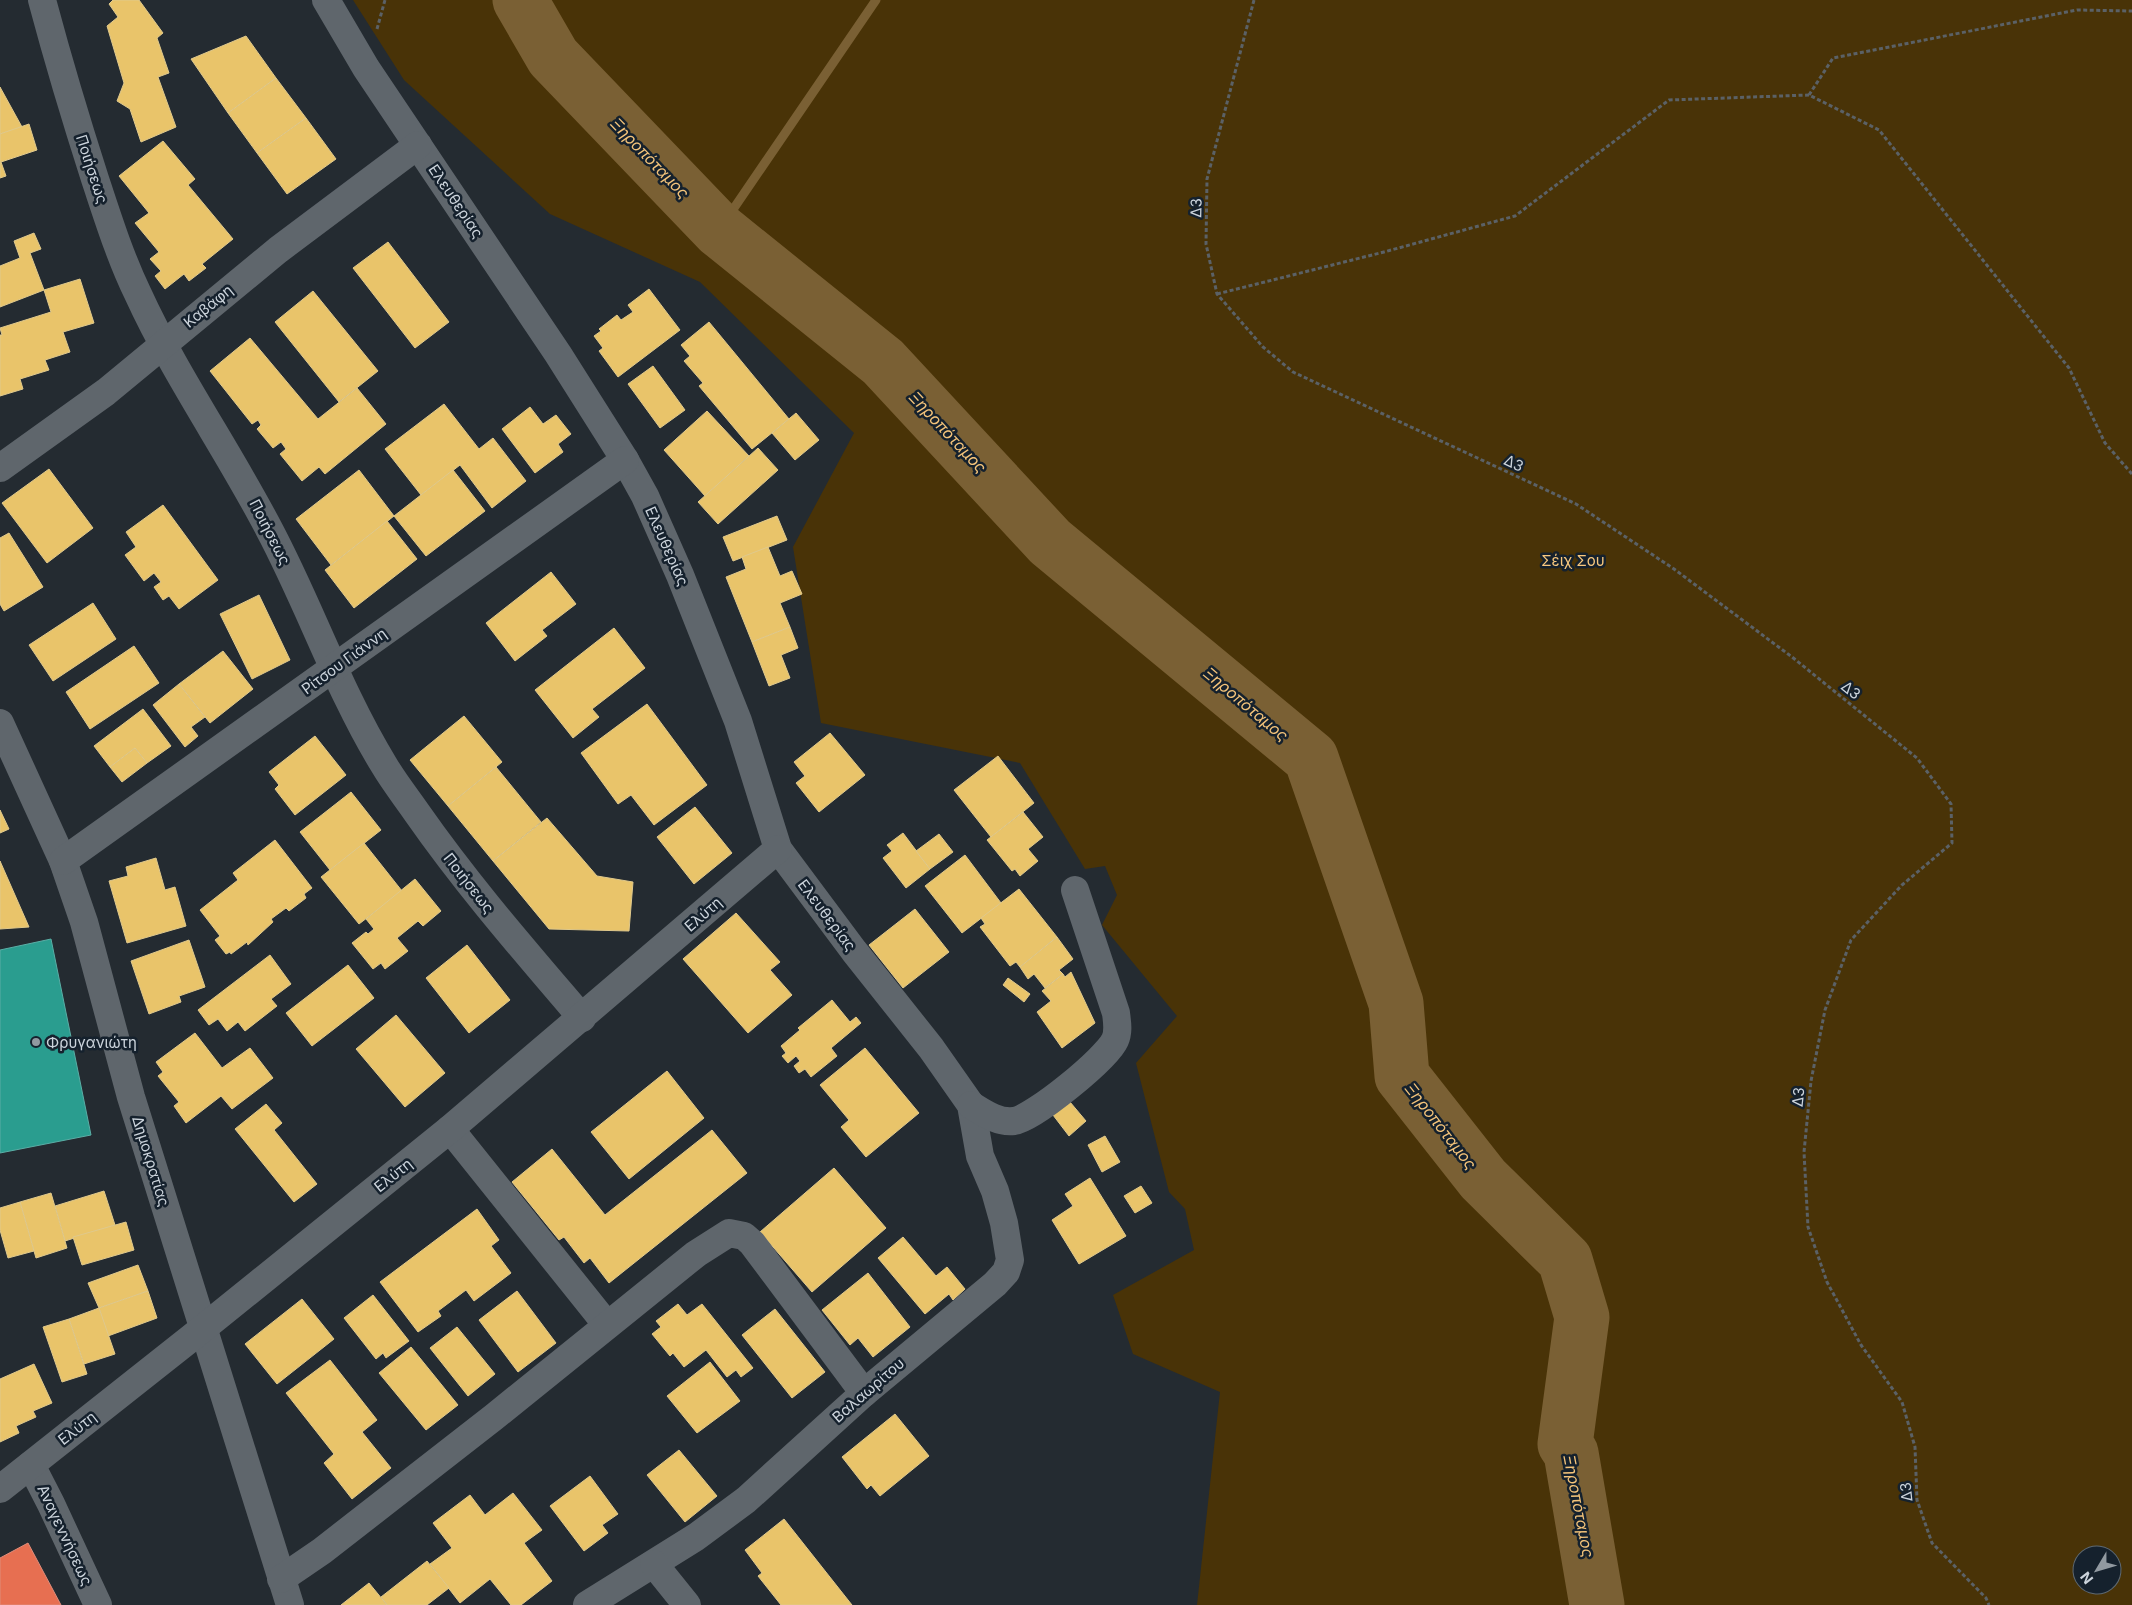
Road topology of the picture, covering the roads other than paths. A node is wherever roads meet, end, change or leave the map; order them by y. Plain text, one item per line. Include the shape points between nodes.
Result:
1 (42, 0) edge
2 (326, 0) edge
3 (418, 145) junction
4 (163, 344) junction
5 (625, 460) junction
6 (0, 468) edge
7 (335, 667) junction
8 (0, 723) edge
9 (778, 849) junction
10 (63, 861) junction
11 (1074, 890) dead end
12 (582, 1018) junction
13 (971, 1106) junction
14 (450, 1129) junction
15 (607, 1325) junction
16 (202, 1328) junction
17 (864, 1393) junction
18 (31, 1465) junction
19 (0, 1489) edge
20 (654, 1564) junction
21 (282, 1579) junction
22 (98, 1605) edge
23 (290, 1605) edge
24 (587, 1605) edge
25 (686, 1605) edge

1 - 4 street, Ποιήσεως via 112,232
2 - 3 street, Ελευθερίας via 366,68
3 - 4 street, Καβάφη via 278,250
3 - 5 street, Ελευθερίας
4 - 6 street, Καβάφη via 106,392
4 - 7 street, Ποιήσεως via 258,507
5 - 7 street, Ρίτσου Γιάννη
5 - 9 street, Ελευθερίας via 645,496 680,575 738,720
7 - 10 street, Ρίτσου Γιάννη
7 - 12 street, Ποιήσεως via 351,706 385,768 482,902
8 - 10 street, Δημοκρατίας
9 - 12 street, Ελύτη
9 - 13 street, Ελευθερίας via 931,1048
10 - 16 street, Δημοκρατίας via 84,922 130,1097
11 - 13 street via 1116,1013 1118,1030 1115,1040 1093,1066 1022,1118 1000,1120
12 - 14 street, Ελύτη
13 - 17 street, Βαλαωρίτου via 980,1156 1004,1223 1010,1260 1006,1272 996,1284
14 - 15 street
14 - 16 street, Ελύτη
15 - 17 street via 717,1239 728,1233 738,1234 752,1243
15 - 21 street via 335,1541
16 - 18 street, Ελύτη
16 - 21 street, Δημοκρατίας
17 - 20 street, Βαλαωρίτου via 746,1500
18 - 19 street, Ελύτη
18 - 22 street, Αναγεννήσεως
20 - 24 street, Βαλαωρίτου
20 - 25 street
21 - 23 street, Δημοκρατίας

